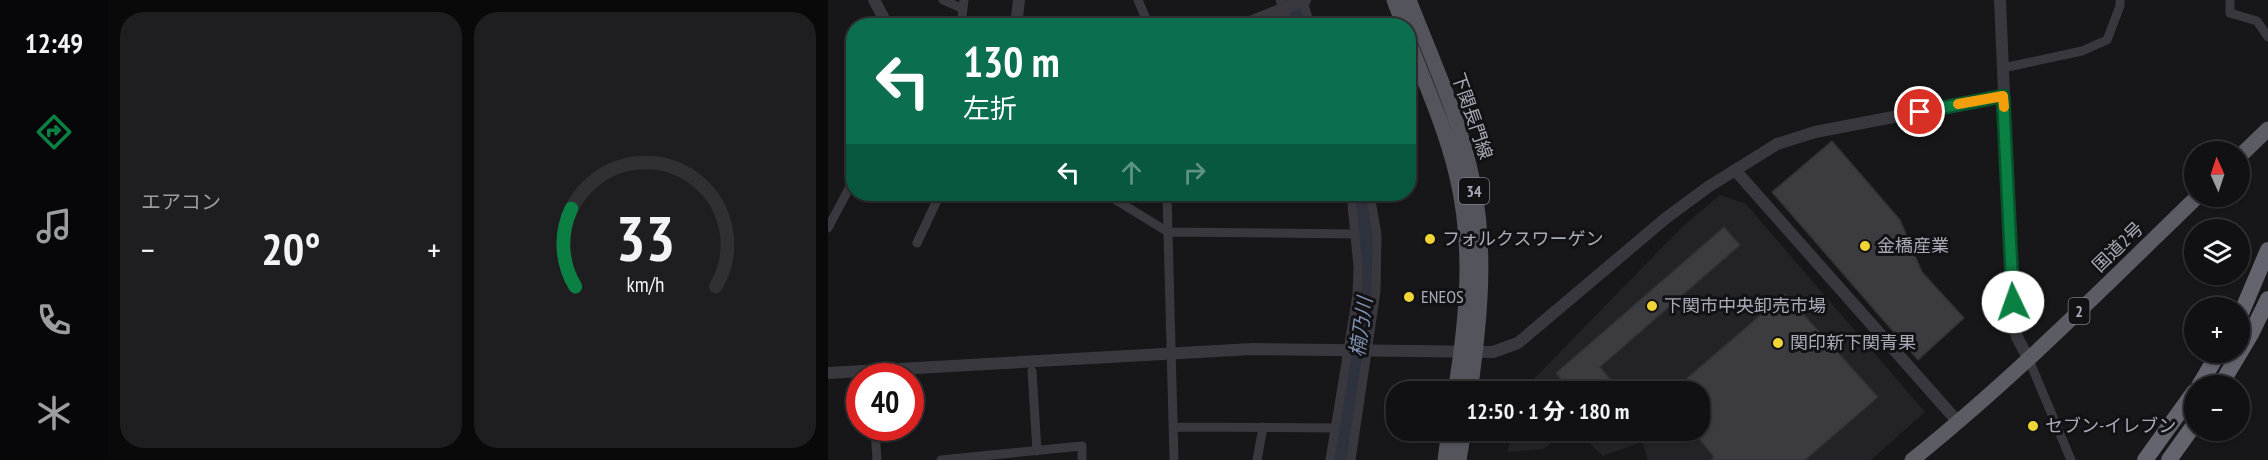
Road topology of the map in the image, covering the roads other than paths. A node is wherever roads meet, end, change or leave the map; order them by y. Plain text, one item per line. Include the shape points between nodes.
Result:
1 (874, 0) edge
2 (943, 0) edge
3 (1019, 0) edge
4 (1138, 0) edge
5 (1394, 0) edge
6 (1409, 0) edge
7 (2000, 0) edge
8 (2120, 0) edge
9 (2229, 0) edge
10 (1303, 1) edge
11 (963, 4) edge
12 (1283, 5) edge
13 (884, 18) edge
14 (1017, 18) edge
15 (1146, 18) edge
16 (1256, 18) edge
17 (1308, 18) edge
18 (1401, 18) edge
19 (2268, 37) edge
20 (1416, 60) edge
21 (2003, 68) junction
22 (2003, 96) junction
23 (2268, 129) edge
24 (2250, 146) edge
25 (1735, 170) junction
26 (846, 194) edge
27 (937, 201) edge
28 (1117, 201) edge
29 (1167, 201) edge
30 (1352, 201) edge
31 (1372, 201) edge
32 (2187, 207) edge
33 (828, 228) edge
34 (1168, 232) junction
35 (1354, 234) junction
36 (917, 243) dead end
37 (2268, 250) edge
38 (2248, 297) edge
39 (2268, 299) edge
40 (1349, 350) junction
41 (1366, 350) junction
42 (1469, 352) junction
43 (1171, 353) junction
44 (2029, 360) junction
45 (924, 370) edge
46 (1032, 371) dead end
47 (828, 373) edge
48 (846, 373) edge
49 (2227, 375) edge
50 (1459, 381) edge
51 (1470, 381) edge
52 (2184, 407) edge
53 (1958, 422) junction
54 (1173, 427) junction
55 (1263, 427) junction
56 (1335, 428) junction
57 (2184, 439) edge
58 (876, 441) edge
59 (1448, 441) edge
60 (1462, 441) edge
61 (1037, 451) junction
62 (977, 459) edge
63 (877, 460) edge
64 (941, 460) edge
65 (1082, 460) edge
66 (1174, 460) edge
67 (1257, 460) edge
68 (1330, 460) edge
69 (1351, 460) edge
70 (1445, 460) edge
71 (1459, 460) edge
72 (1912, 460) edge
73 (1920, 460) edge
74 (2071, 460) edge
75 (2145, 460) edge
76 (2169, 460) edge

1 - 13 street
2 - 11 street
3 - 14 street
4 - 15 street
5 - 18 main road
6 - 42 main road, 下関長門線 / 34 via 1452,109 1473,182 1482,258
7 - 21 street
8 - 21 street via 2107,40 2082,51
9 - 19 street via 2230,13 2257,21
10 - 12 street
10 - 17 street
12 - 16 street
20 - 42 main road, 下関長門線 / 34 via 1450,151 1464,214
21 - 22 street
22 - 25 street via 1815,132 1777,144
22 - 44 street via 2013,325
23 - 24 highway
25 - 42 street via 1666,218 1518,343 1493,352
25 - 53 street
26 - 33 street
27 - 36 street
28 - 34 street
29 - 34 street
30 - 35 street
31 - 41 street via 1376,220 1376,291
32 - 44 highway, 国道2号 / 2
34 - 35 street
34 - 43 street
35 - 40 street via 1357,295
37 - 38 highway
39 - 49 highway
40 - 41 street
40 - 43 street
40 - 56 street
41 - 42 street
41 - 69 street
42 - 50 main road, 下関長門線 / 34
42 - 51 main road, 下関長門線 / 34
43 - 45 street
43 - 54 street
44 - 53 highway, 国道2号 / 2
44 - 74 street
46 - 61 street
47 - 48 street
52 - 75 highway
53 - 72 highway, 国道2号 / 2
53 - 73 highway, 国道2号 / 2
54 - 55 street
54 - 66 street
55 - 56 street
55 - 67 street
56 - 68 street
57 - 76 highway
58 - 63 street
59 - 70 main road
60 - 71 main road
61 - 62 street
61 - 65 street via 1082,446
62 - 64 street

